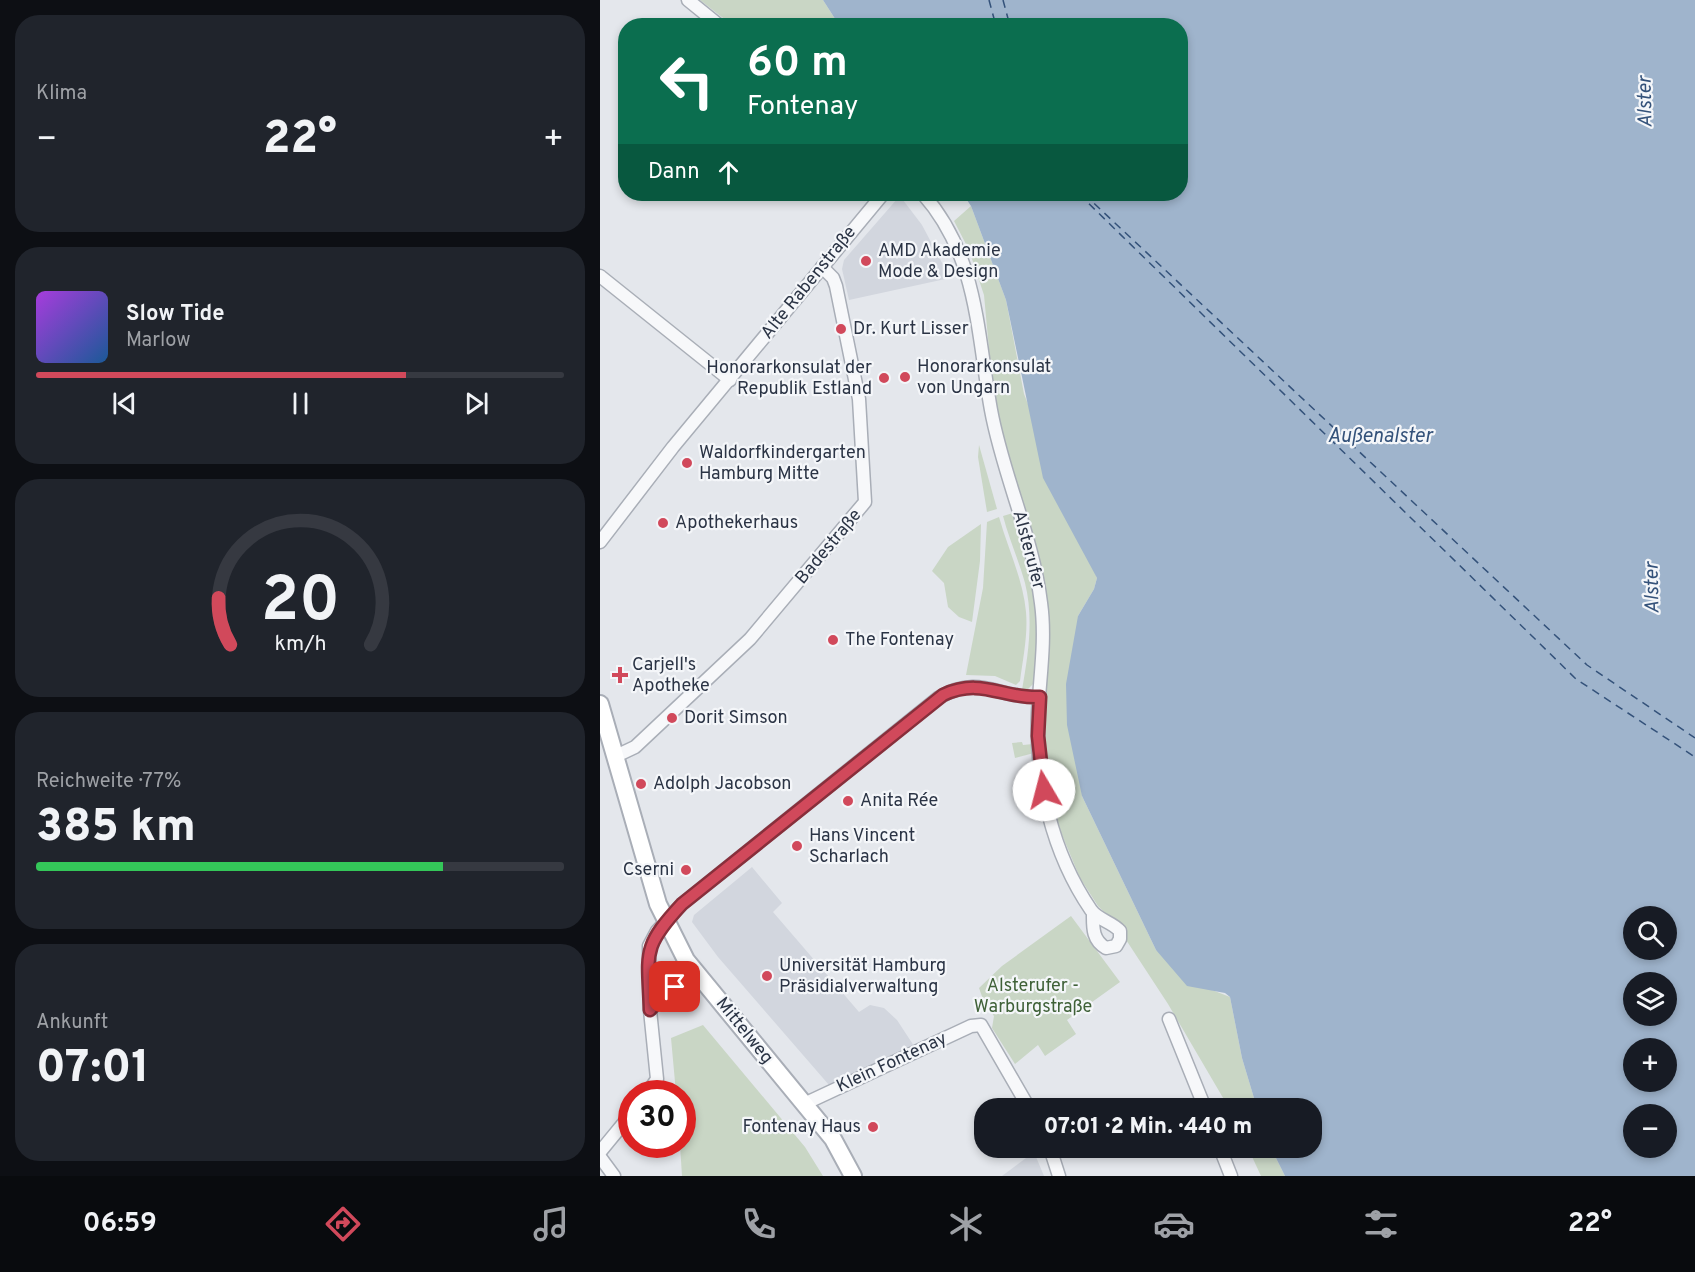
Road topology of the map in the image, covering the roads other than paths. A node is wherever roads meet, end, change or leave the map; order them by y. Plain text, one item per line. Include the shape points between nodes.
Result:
1 (688, 0) edge
2 (710, 18) edge
3 (877, 201) edge
4 (929, 201) edge
5 (822, 267) junction
6 (600, 276) edge
7 (730, 380) junction
8 (600, 542) edge
9 (1040, 697) junction
10 (600, 704) edge
11 (616, 756) junction
12 (1093, 913) dead end
13 (665, 922) junction
14 (701, 978) junction
15 (650, 1010) junction
16 (1169, 1019) dead end
17 (655, 1080) edge
18 (1023, 1098) edge
19 (1201, 1098) edge
20 (804, 1104) junction
21 (618, 1130) edge
22 (600, 1152) edge
23 (600, 1157) edge
24 (1053, 1158) edge
25 (1224, 1158) edge
26 (614, 1176) edge
27 (853, 1176) edge
28 (1059, 1176) edge
29 (1231, 1176) edge

1 - 2 street
3 - 5 street, Alte Rabenstraße
4 - 9 street, Alsterufer via 956,242 974,292 999,447 1039,589 1043,625
5 - 7 street, Alte Rabenstraße
5 - 11 street, Badestraße via 836,286 859,399 867,496 826,551 749,640 635,747
6 - 7 street
7 - 8 street, Alte Rabenstraße
9 - 12 street, Alsterufer via 1040,758 1049,813 1068,869
9 - 13 street via 1017,698 978,686 954,690 938,698 682,904
10 - 11 street, Mittelweg
11 - 13 street, Mittelweg
13 - 14 street, Mittelweg
13 - 15 street via 649,946
14 - 15 street via 670,989
14 - 20 street, Mittelweg
15 - 17 street
16 - 19 street
18 - 20 street, Klein Fontenay via 981,1025 971,1026
20 - 27 street, Mittelweg via 833,1139
21 - 22 street
23 - 26 street
24 - 28 street
25 - 29 street

